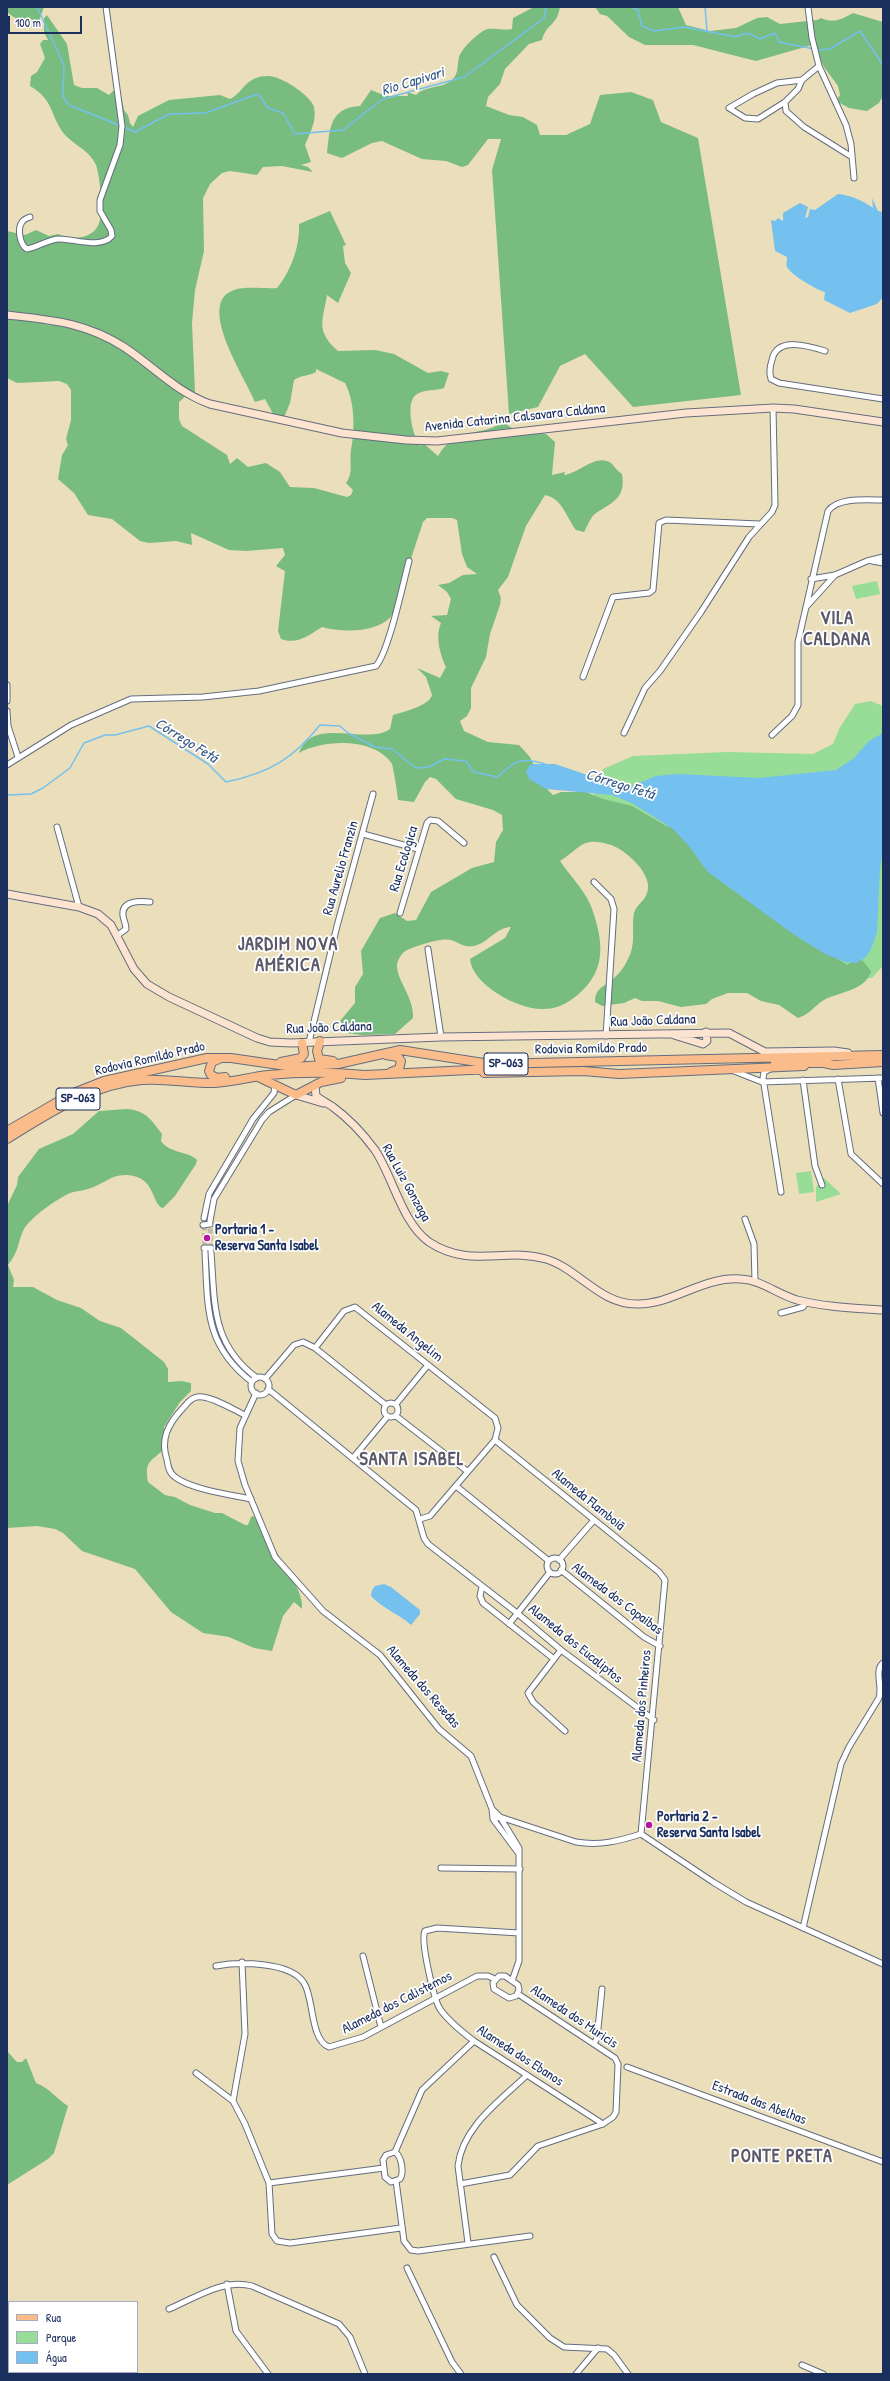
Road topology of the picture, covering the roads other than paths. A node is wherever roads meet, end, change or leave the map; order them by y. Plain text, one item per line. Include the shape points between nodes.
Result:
1 (106, 7) edge
2 (808, 7) edge
3 (819, 66) junction
4 (802, 80) junction
5 (785, 102) junction
6 (852, 157) junction
7 (854, 178) dead end
8 (30, 217) dead end
9 (7, 315) edge
10 (825, 351) dead end
11 (883, 399) edge
12 (773, 408) junction
13 (883, 422) edge
14 (883, 500) edge
15 (759, 524) junction
16 (883, 557) edge
17 (409, 561) dead end
18 (867, 561) junction
19 (883, 563) edge
20 (835, 575) junction
21 (811, 579) junction
22 (805, 608) junction
23 (583, 677) dead end
24 (7, 685) edge
25 (7, 701) edge
26 (7, 711) edge
27 (624, 732) dead end
28 (772, 735) dead end
29 (18, 757) junction
30 (7, 765) edge
31 (373, 794) dead end
32 (57, 827) dead end
33 (363, 834) junction
34 (464, 843) dead end
35 (418, 849) junction
36 (594, 882) dead end
37 (7, 894) edge
38 (150, 902) dead end
39 (79, 907) junction
40 (400, 913) dead end
41 (118, 935) junction
42 (428, 949) dead end
43 (706, 1032) junction
44 (666, 1033) junction
45 (606, 1036) junction
46 (441, 1037) junction
47 (320, 1041) junction
48 (306, 1042) junction
49 (883, 1055) edge
50 (861, 1056) junction
51 (236, 1059) junction
52 (346, 1062) junction
53 (883, 1062) edge
54 (833, 1065) junction
55 (771, 1069) junction
56 (731, 1070) junction
57 (258, 1077) junction
58 (363, 1077) junction
59 (881, 1078) edge
60 (838, 1079) junction
61 (803, 1080) junction
62 (765, 1082) junction
63 (275, 1084) junction
64 (314, 1085) junction
65 (296, 1094) junction
66 (327, 1103) junction
67 (883, 1113) edge
68 (7, 1131) edge
69 (7, 1139) edge
70 (883, 1184) edge
71 (822, 1185) dead end
72 (781, 1192) dead end
73 (204, 1218) tunnel mouth
74 (745, 1219) dead end
75 (204, 1225) tunnel mouth
76 (756, 1281) junction
77 (806, 1302) junction
78 (883, 1310) edge
79 (781, 1314) dead end
80 (315, 1348) junction
81 (428, 1365) junction
82 (257, 1378) junction
83 (265, 1379) junction
84 (252, 1382) junction
85 (268, 1389) junction
86 (256, 1393) junction
87 (396, 1404) junction
88 (386, 1405) junction
89 (245, 1415) junction
90 (396, 1416) junction
91 (387, 1417) junction
92 (495, 1440) junction
93 (353, 1458) junction
94 (467, 1471) junction
95 (456, 1486) junction
96 (251, 1499) junction
97 (420, 1519) junction
98 (594, 1520) junction
99 (559, 1560) junction
100 (548, 1561) junction
101 (561, 1570) junction
102 (550, 1572) junction
103 (665, 1580) joint
104 (482, 1587) junction
105 (517, 1613) junction
106 (509, 1624) junction
107 (660, 1646) junction
108 (561, 1650) junction
109 (554, 1659) junction
110 (883, 1663) edge
111 (654, 1720) junction
112 (565, 1731) dead end
113 (492, 1809) junction
114 (500, 1817) junction
115 (493, 1819) junction
116 (641, 1834) junction
117 (519, 1854) junction
118 (441, 1868) dead end
119 (520, 1869) junction
120 (803, 1928) junction
121 (519, 1933) junction
122 (364, 1956) dead end
123 (242, 1962) junction
124 (883, 1964) edge
125 (216, 1966) dead end
126 (495, 1979) junction
127 (512, 1981) junction
128 (602, 1989) dead end
129 (518, 1994) junction
130 (436, 1997) junction
131 (381, 2028) junction
132 (474, 2041) junction
133 (594, 2044) junction
134 (627, 2066) dead end
135 (196, 2073) dead end
136 (527, 2075) junction
137 (233, 2101) junction
138 (603, 2124) junction
139 (395, 2152) junction
140 (883, 2162) edge
141 (384, 2168) junction
142 (396, 2181) junction
143 (269, 2183) junction
144 (460, 2184) junction
145 (401, 2228) junction
146 (530, 2236) dead end
147 (468, 2243) junction
148 (494, 2256) dead end
149 (407, 2268) dead end
150 (228, 2284) junction
151 (169, 2309) dead end
152 (598, 2348) junction
153 (802, 2365) dead end
154 (268, 2374) edge
155 (365, 2374) edge
156 (461, 2374) edge
157 (576, 2374) edge
158 (628, 2374) edge
159 (823, 2374) edge

1 - 8 street via 122,126 120,145 100,200 100,211 112,236 103,242 54,239 28,249 21,240 20,225
2 - 3 street
3 - 4 street
3 - 6 street via 846,125
4 - 5 street via 798,89
4 - 5 street via 777,83 729,108 745,118 758,119
5 - 6 street via 786,111 804,127
6 - 7 street
9 - 12 street, Avenida Catarina Calsavara Caldana via 76,324 89,329 123,346 180,390 210,404 342,433 437,441 686,413
10 - 11 street via 797,345 778,349 772,356 771,379 779,383
12 - 13 street, Avenida Catarina Calsavara Caldana
12 - 15 street via 775,505 772,512
14 - 21 street via 832,505 828,510
15 - 23 street via 666,520 659,523 653,590 650,593 613,596
15 - 27 street via 660,671 645,688
16 - 18 street
17 - 29 street via 390,632 382,657 376,666 259,691 204,697 131,699 87,717
18 - 19 street
18 - 20 street
20 - 21 street
20 - 22 street
21 - 22 street
22 - 28 street via 798,642 798,705 792,716
24 - 25 street
26 - 29 street via 8,726
29 - 30 street
31 - 33 street, Rua Aurelio Franzin
32 - 39 street
33 - 35 street
33 - 48 street, Rua Aurelio Franzin
34 - 35 street, Rua Ecologica via 438,822 430,820
35 - 40 street, Rua Ecologica
36 - 45 street via 611,899 614,909
37 - 39 street, Rua João Caldana
38 - 41 street via 133,902 127,905 123,914 126,928
39 - 41 street, Rua João Caldana via 105,919
41 - 48 street, Rua João Caldana via 141,977 147,984 169,997 257,1038 280,1043
42 - 46 street
43 - 44 street, Rua João Caldana
43 - 44 street via 707,1041 703,1044
43 - 50 street, Rua João Caldana via 729,1033 765,1052 834,1051
44 - 45 street, Rua João Caldana
45 - 46 street, Rua João Caldana
46 - 47 street, Rua João Caldana
47 - 48 street, Rua João Caldana
47 - 52 main road via 317,1051 319,1059
48 - 51 main road via 304,1054 299,1059 278,1062
49 - 50 main road, Rodovia Romildo Prado / SP-063
50 - 52 main road, Rodovia Romildo Prado / SP-063 via 490,1064 400,1050
51 - 52 main road, Rodovia Romildo Prado / SP-063 via 293,1067 326,1066
51 - 57 main road via 218,1059 212,1062 209,1071 211,1076
51 - 68 main road, Rodovia Romildo Prado / SP-063 via 198,1059 104,1081 71,1094
52 - 58 main road via 384,1055 400,1059 401,1066 393,1072
53 - 54 main road, Rodovia Romildo Prado / SP-063
54 - 55 main road
54 - 58 main road, Rodovia Romildo Prado / SP-063 via 764,1063 434,1070
55 - 56 main road
55 - 62 street via 763,1074
56 - 58 main road via 619,1074 563,1071
56 - 62 street
57 - 58 main road, Rodovia Romildo Prado / SP-063 via 290,1074
57 - 63 main road
57 - 69 main road, Rodovia Romildo Prado / SP-063 via 215,1083 150,1080 119,1084 70,1102
58 - 64 main road via 329,1079
59 - 60 street
59 - 67 street
60 - 61 street
60 - 70 street via 851,1154
61 - 62 street
61 - 71 street via 815,1166
62 - 72 street
63 - 65 main road
63 - 73 street via 274,1093 253,1119 209,1194
64 - 65 main road
64 - 66 street, Rua Luiz Gonzaga via 315,1094
65 - 66 street, Rua Luiz Gonzaga
65 - 75 street via 273,1109 262,1120 214,1198 210,1223
66 - 76 street, Rua Luiz Gonzaga via 355,1127 375,1150 412,1224 422,1236 453,1253 483,1258 533,1256 556,1262 602,1295 628,1304 665,1300 717,1280
74 - 76 street via 754,1244
76 - 77 street, Rua Luiz Gonzaga via 785,1296
77 - 78 street, Rua Luiz Gonzaga
77 - 79 street via 803,1307
80 - 81 street, Alameda Angelim via 344,1310 355,1307
80 - 83 street via 303,1342 297,1343
80 - 88 street
81 - 87 street
81 - 92 street, Alameda Angelim via 490,1413 498,1423
82 - 83 street
82 - 84 street
82 - 84 street via 237,1361 224,1340 216,1310 211,1250 204,1250 208,1311 218,1343 235,1369
83 - 85 street
84 - 86 street via 251,1387
85 - 86 street via 262,1394
85 - 93 street
86 - 89 street, Alameda dos Resedas
87 - 88 street
87 - 90 street via 399,1409
88 - 91 street via 384,1411
89 - 96 street, Alameda dos Resedas via 238,1437 238,1461
89 - 96 street via 207,1398 196,1397 176,1415 168,1427 163,1442 170,1470 176,1478 213,1491
90 - 91 street
90 - 94 street
91 - 93 street
92 - 94 street
92 - 98 street, Alameda Flamboiã
93 - 97 street via 416,1510
94 - 95 street
95 - 97 street via 430,1516
95 - 100 street
96 - 113 street, Alameda dos Resedas via 275,1557 323,1611 380,1655 438,1729 471,1756
97 - 104 street, Alameda dos Eucaliptos via 426,1542
98 - 99 street
98 - 103 street, Alameda Flamboiã
99 - 100 street via 552,1558
99 - 101 street
100 - 102 street
101 - 102 street via 556,1573
101 - 107 street, Alameda dos Copaibas via 644,1637
102 - 105 street
103 - 107 street, Alameda dos Pinheiros
104 - 105 street, Alameda dos Eucaliptos
104 - 106 street, Alameda dos Eucaliptos via 480,1596 483,1603
105 - 106 street
105 - 108 street, Alameda dos Eucaliptos
106 - 109 street, Alameda dos Eucaliptos
107 - 111 street, Alameda dos Pinheiros
108 - 109 street
108 - 111 street, Alameda dos Eucaliptos
109 - 112 street via 528,1693 528,1697
110 - 120 street via 879,1668 879,1698 841,1764
111 - 116 street, Alameda dos Pinheiros
113 - 114 street, Alameda dos Resedas
113 - 115 street
114 - 115 street
114 - 116 street via 589,1844 618,1841
114 - 117 street, Alameda dos Resedas via 519,1848
115 - 117 street via 507,1842
116 - 120 street via 731,1894
117 - 119 street, Alameda dos Resedas
118 - 119 street
119 - 121 street, Alameda dos Resedas
120 - 124 street
121 - 127 street, Alameda dos Resedas via 518,1965
121 - 130 street, Alameda dos Ebanos via 428,1929 424,1934 423,1943
122 - 131 street
123 - 125 street, Alameda dos Calistemos
123 - 131 street, Alameda dos Calistemos via 270,1966 300,1978 306,1986 319,2038 325,2046 338,2046
123 - 137 street via 245,2034
126 - 127 street via 502,1976
126 - 129 street via 496,1991 511,1999
126 - 130 street, Alameda dos Calistemos via 477,1976
127 - 129 street via 519,1988
128 - 133 street via 597,2038
129 - 133 street, Alameda dos Muricis
130 - 131 street, Alameda dos Calistemos
130 - 132 street, Alameda dos Ebanos via 441,2010
132 - 136 street, Alameda dos Ebanos
132 - 139 street via 422,2090
133 - 138 street, Alameda dos Muricis via 616,2061 616,2112
134 - 140 street, Estrada das Abelhas
135 - 137 street
136 - 138 street, Alameda dos Ebanos
136 - 144 street via 470,2133 458,2162
137 - 143 street
138 - 144 street via 538,2146 510,2175
139 - 141 street via 384,2157
139 - 142 street via 400,2158 402,2174 402,2178
141 - 142 street via 387,2179
141 - 143 street
142 - 145 street
143 - 145 street via 274,2238 284,2243
144 - 147 street
145 - 147 street via 408,2248 418,2251
146 - 147 street
148 - 152 street via 517,2305 550,2338 564,2347
149 - 156 street via 452,2362
150 - 151 street
150 - 154 street via 236,2331
150 - 155 street via 242,2283 252,2286 339,2324 350,2337
152 - 157 street
152 - 158 street via 610,2351
153 - 159 street

